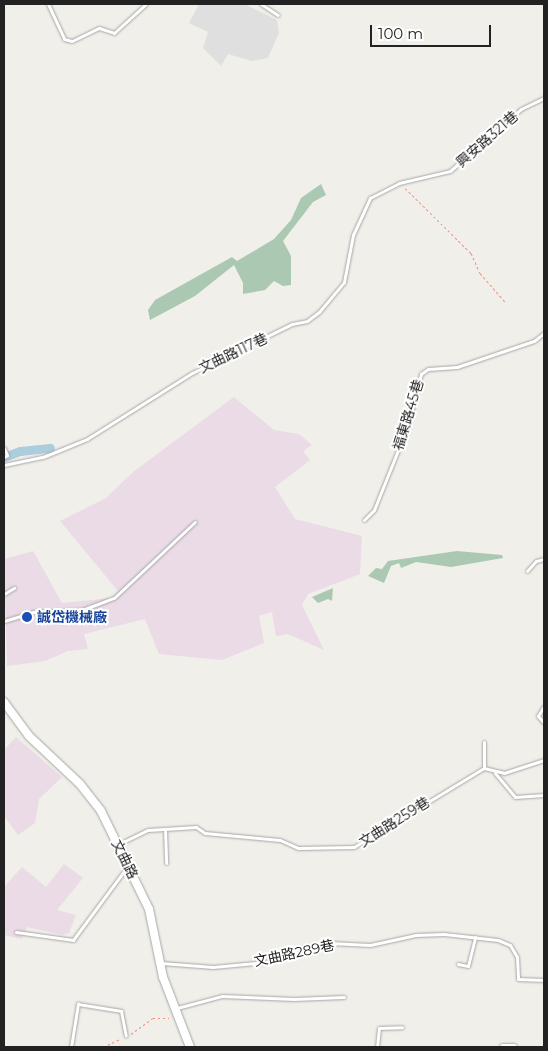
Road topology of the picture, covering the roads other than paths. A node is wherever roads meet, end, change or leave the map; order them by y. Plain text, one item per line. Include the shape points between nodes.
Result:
1 (48, 4) edge
2 (146, 4) edge
3 (261, 4) edge
4 (278, 15) dead end
5 (544, 98) edge
6 (399, 182) joint
7 (544, 333) edge
8 (4, 448) edge
9 (4, 457) edge
10 (4, 466) edge
11 (364, 520) dead end
12 (195, 522) dead end
13 (544, 559) edge
14 (527, 571) dead end
15 (14, 588) dead end
16 (4, 594) edge
17 (4, 621) edge
18 (4, 702) edge
19 (544, 706) edge
20 (544, 723) edge
21 (484, 742) dead end
22 (544, 760) edge
23 (484, 768) junction
24 (495, 773) junction
25 (544, 795) edge
26 (164, 829) junction
27 (119, 844) junction
28 (166, 863) dead end
29 (129, 865) junction
30 (16, 932) dead end
31 (475, 937) junction
32 (161, 963) junction
33 (458, 964) dead end
34 (544, 980) edge
35 (344, 997) dead end
36 (174, 1009) junction
37 (402, 1027) dead end
38 (126, 1036) road end
39 (71, 1047) edge
40 (190, 1047) edge
41 (377, 1047) edge
42 (503, 1047) edge
43 (514, 1047) edge

1 - 2 lane via 64,39 72,41 99,28 114,33
3 - 4 lane
5 - 6 lane, 興安路321巷 via 521,110 450,170
6 - 10 lane, 文曲路117巷 via 370,198 353,235 344,282 319,312 192,373 87,439 43,457
7 - 11 lane, 福東路45巷 via 534,341 457,367 428,369 421,374 405,434 374,510
8 - 9 lane via 7,455
12 - 17 lane via 114,598 82,610 33,612
13 - 14 lane via 536,561
15 - 16 lane
18 - 27 street, 文曲路 via 30,736 80,784 102,811
19 - 20 lane via 538,716
21 - 23 lane
22 - 24 lane
23 - 24 lane
23 - 26 lane, 文曲路259巷 via 354,846 298,848 280,840 205,833 196,827
24 - 25 lane via 515,797
26 - 27 lane, 文曲路259巷 via 148,830
26 - 28 lane
27 - 29 street, 文曲路
29 - 30 lane via 73,940
29 - 32 street, 文曲路 via 149,909
31 - 32 lane, 文曲路289巷 via 416,934 370,945 330,943 299,949 266,962 213,967
31 - 33 lane via 468,966
31 - 34 lane, 文曲路289巷 via 498,940 515,948 518,979
32 - 36 street, 文曲路
35 - 36 lane via 294,1000 222,996
36 - 40 street, 文曲路
37 - 41 lane via 379,1028
38 - 39 lane via 120,1011 78,1004
42 - 43 street

